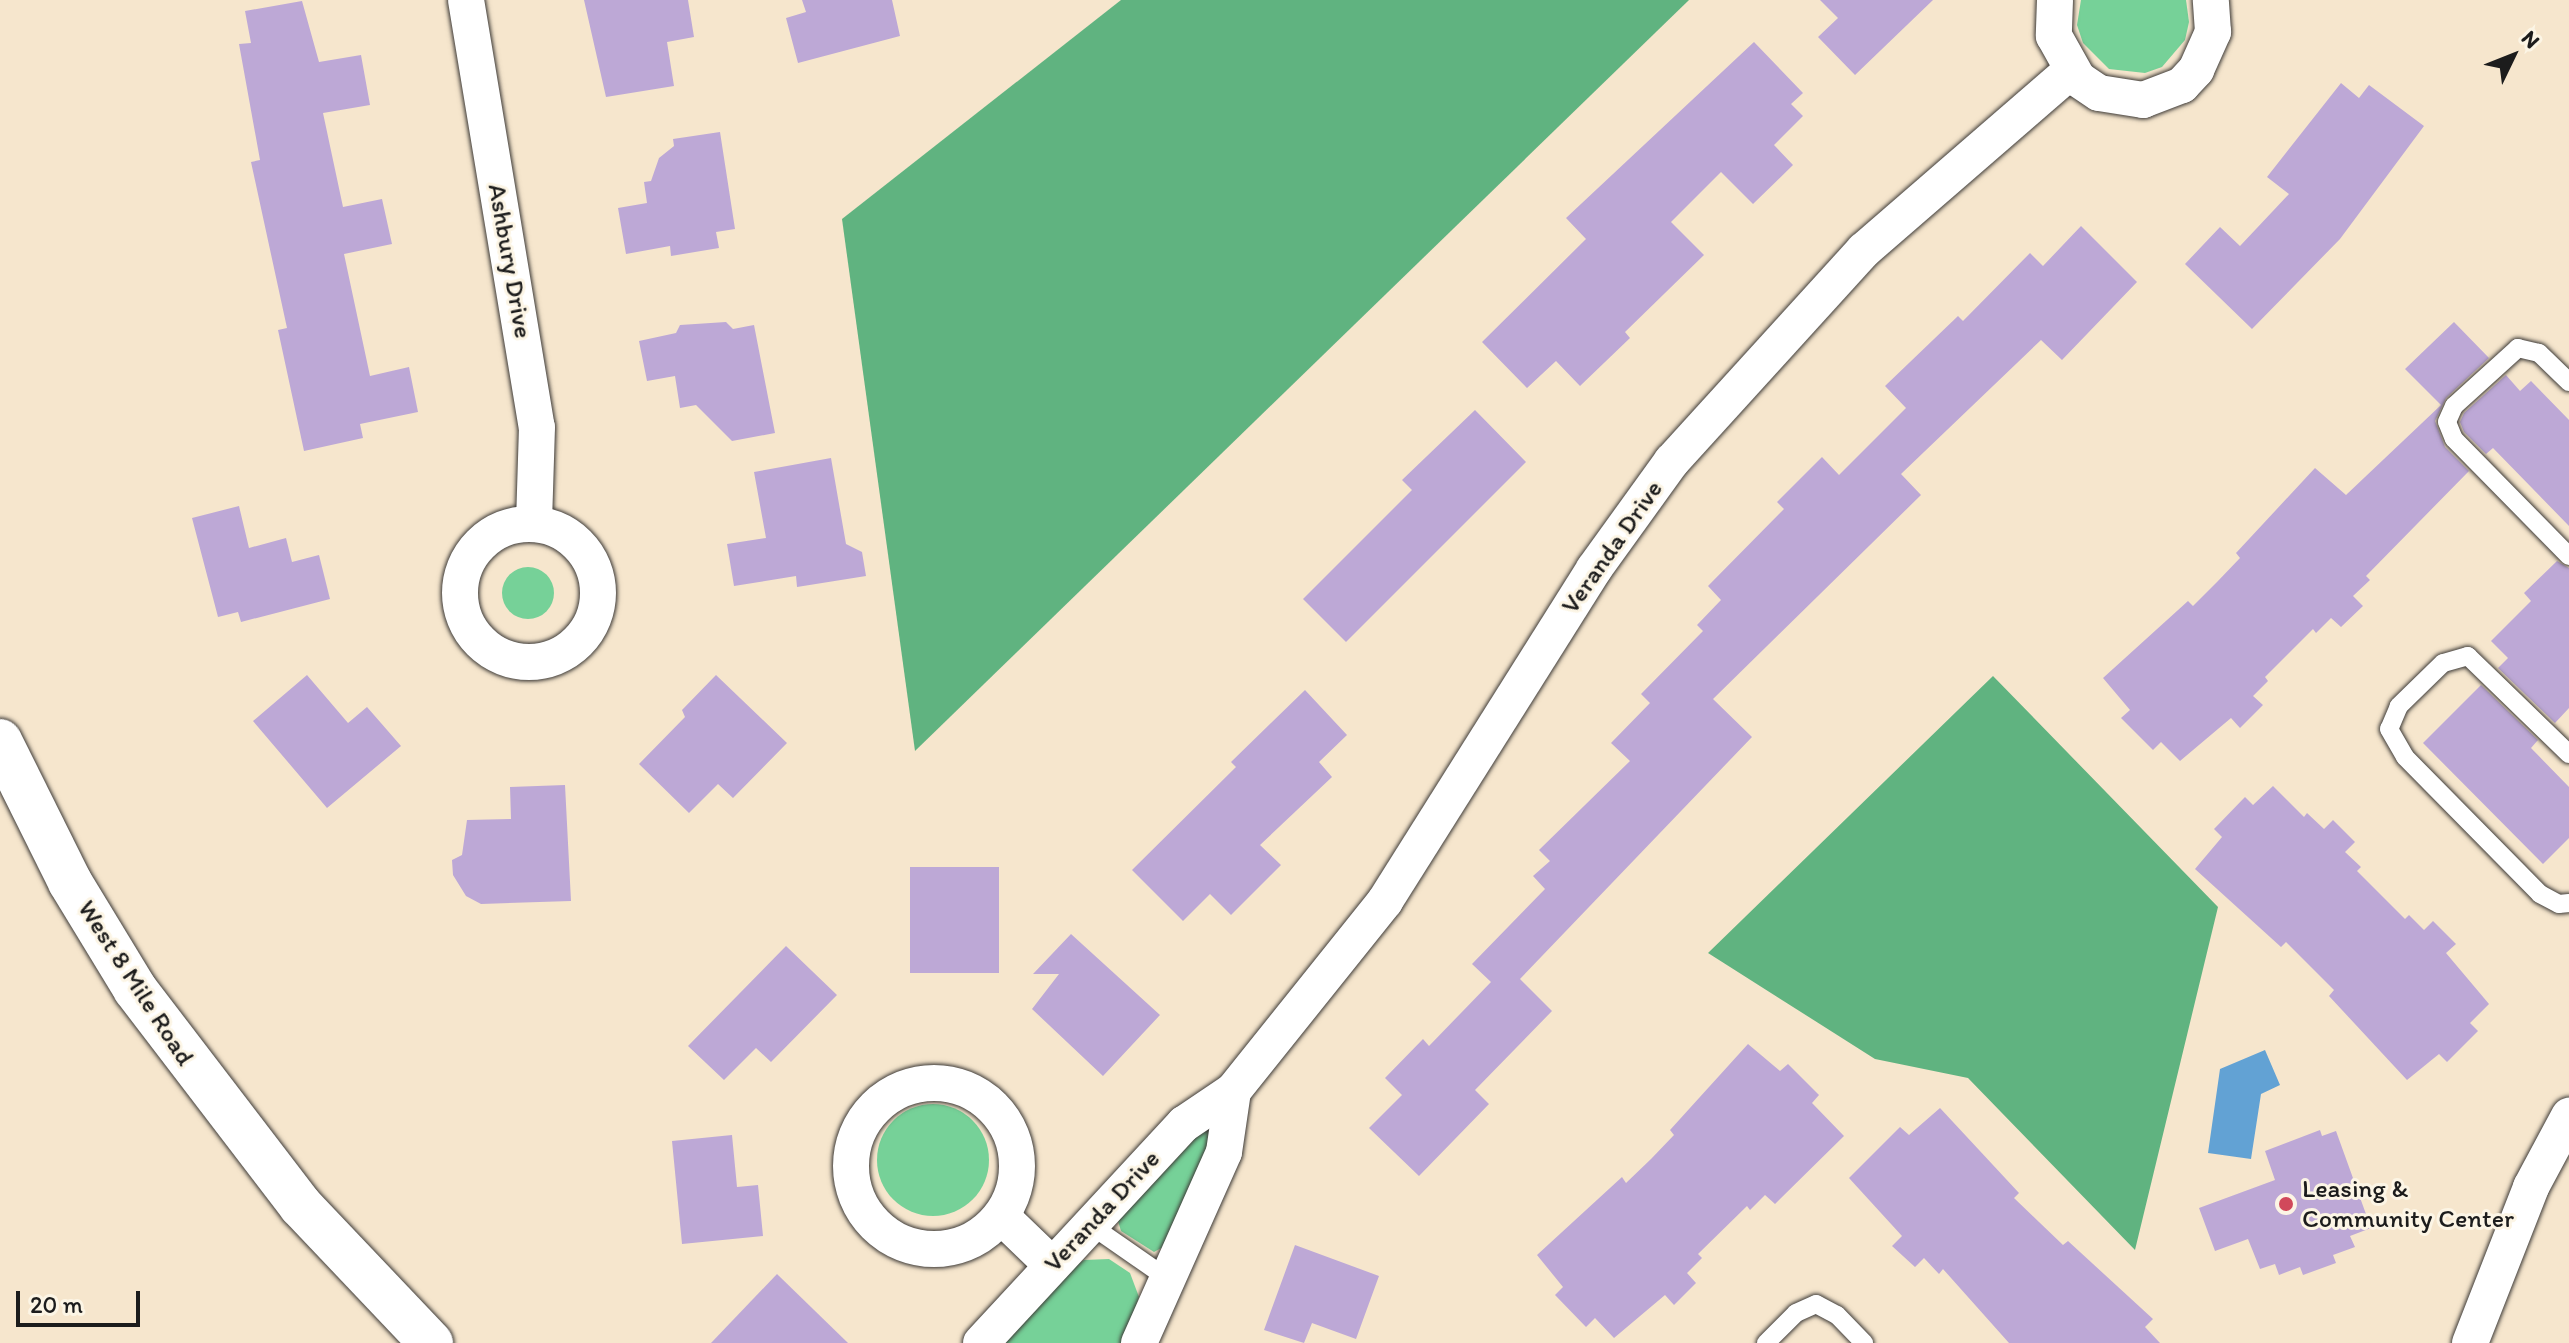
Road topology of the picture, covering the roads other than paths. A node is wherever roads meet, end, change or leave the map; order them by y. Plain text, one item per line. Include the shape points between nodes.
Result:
1 (466, 0) edge
2 (2055, 0) edge
3 (2211, 0) edge
4 (2071, 71) junction
5 (2569, 382) edge
6 (534, 524) dead end
7 (2569, 556) edge
8 (0, 741) edge
9 (2569, 754) edge
10 (2569, 903) edge
11 (1233, 1091) junction
12 (2569, 1116) edge
13 (1001, 1216) junction
14 (1089, 1224) junction
15 (1052, 1265) junction
16 (1168, 1279) junction
17 (431, 1343) edge
18 (981, 1343) edge
19 (1139, 1343) edge
20 (1766, 1343) edge
21 (1864, 1343) edge
22 (2470, 1343) edge

1 - 6 street, Ashbury Drive via 537,427
2 - 4 street via 2054,36
3 - 4 street via 2213,32 2207,52 2182,85 2164,95 2123,100 2099,93
4 - 11 street, Veranda Drive via 1864,250 1672,461 1560,622 1385,901
5 - 7 lane via 2539,353 2518,348 2454,406 2447,422 2454,439
8 - 17 main road, West 8 Mile Road via 70,882 135,989 301,1206
9 - 10 lane via 2468,656 2443,663 2399,706 2389,729 2405,757 2540,894
11 - 14 street, Veranda Drive via 1184,1124
11 - 16 street via 1224,1152
12 - 22 street via 2531,1187
13 - 13 street via 1013,1193 1013,1139 1001,1116 981,1098 955,1086 927,1083 900,1090 877,1105 859,1128 852,1169 862,1209 881,1231 904,1244 944,1248 982,1235
13 - 15 street
14 - 15 street, Veranda Drive
14 - 16 lane
15 - 18 street, Veranda Drive
16 - 19 street
20 - 21 lane via 1796,1313 1816,1304 1837,1315

